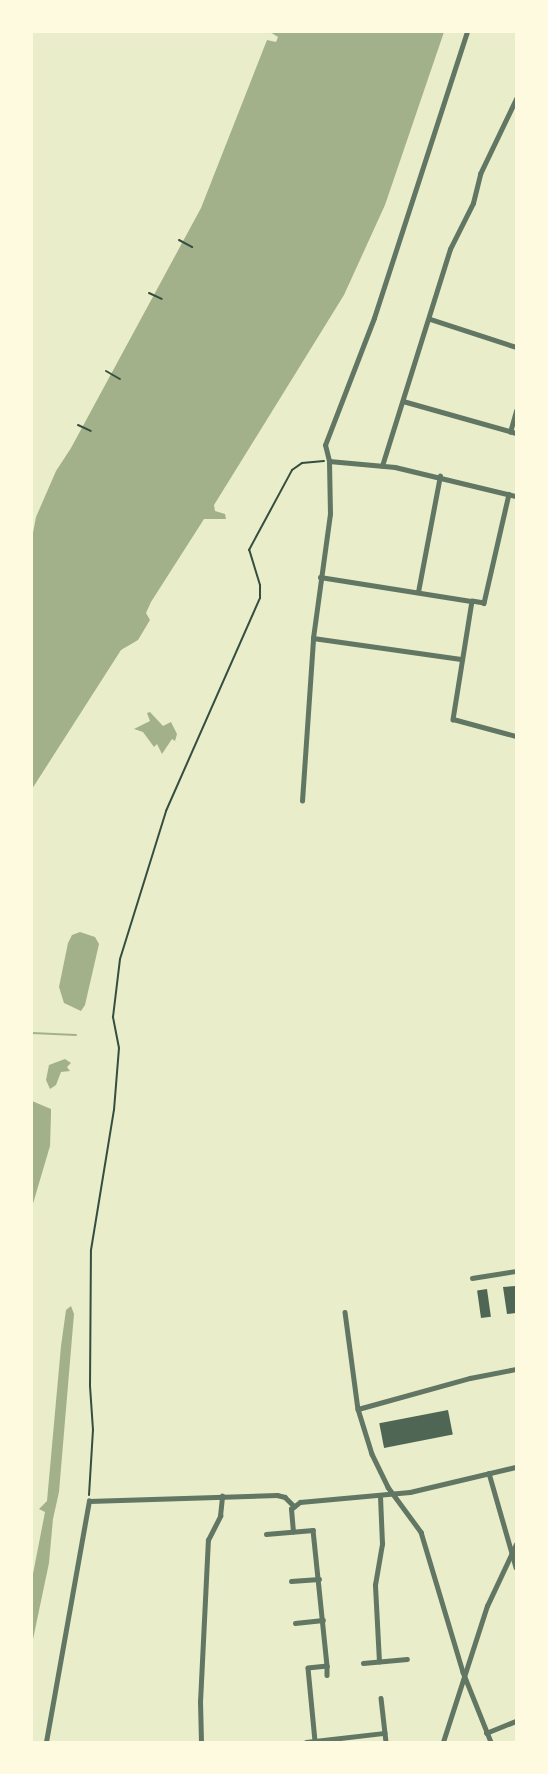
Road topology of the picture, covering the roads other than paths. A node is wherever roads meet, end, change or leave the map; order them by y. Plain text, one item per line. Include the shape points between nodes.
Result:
1 (467, 32) edge
2 (516, 99) edge
3 (430, 319) junction
4 (516, 347) edge
5 (403, 401) junction
6 (516, 411) edge
7 (513, 433) edge
8 (329, 461) junction
9 (382, 466) junction
10 (440, 476) junction
11 (509, 494) junction
12 (516, 496) edge
13 (320, 577) junction
14 (418, 592) junction
15 (472, 601) junction
16 (313, 638) junction
17 (461, 659) junction
18 (516, 735) edge
19 (302, 801) dead end
20 (516, 1271) edge
21 (472, 1278) dead end
22 (345, 1312) dead end
23 (516, 1369) edge
24 (358, 1409) junction
25 (516, 1467) edge
26 (489, 1473) junction
27 (393, 1494) junction
28 (222, 1496) junction
29 (380, 1496) junction
30 (294, 1506) junction
31 (293, 1532) junction
32 (266, 1534) dead end
33 (516, 1544) edge
34 (511, 1553) junction
35 (516, 1567) edge
36 (319, 1579) junction
37 (291, 1581) dead end
38 (323, 1620) junction
39 (295, 1623) dead end
40 (407, 1659) dead end
41 (379, 1662) junction
42 (363, 1663) dead end
43 (327, 1666) junction
44 (327, 1675) dead end
45 (465, 1678) junction
46 (381, 1698) dead end
47 (516, 1721) edge
48 (486, 1732) junction
49 (384, 1734) junction
50 (315, 1741) edge
51 (46, 1742) edge
52 (201, 1742) edge
53 (306, 1742) edge
54 (386, 1742) edge
55 (443, 1742) edge
56 (491, 1742) edge

1 - 8 street via 374,318 327,436
2 - 3 street via 450,249
3 - 4 street
3 - 5 street
5 - 7 street
5 - 9 street
6 - 7 street
8 - 9 street
8 - 13 street via 330,514
9 - 10 street
10 - 11 street
10 - 14 street
11 - 12 street
11 - 15 street via 484,603
13 - 14 street
13 - 16 street
14 - 15 street
15 - 17 street
16 - 17 street
16 - 19 street
17 - 18 street via 453,719
20 - 21 street
22 - 24 street
23 - 24 street
24 - 27 street via 372,1454
25 - 26 street
26 - 27 street
26 - 34 street
27 - 29 street
27 - 45 street via 421,1532
28 - 30 street via 282,1495
28 - 51 street via 89,1501
28 - 52 street via 220,1516 208,1540
29 - 30 street
29 - 41 street via 382,1544 375,1585
30 - 31 street
31 - 32 street
31 - 36 street via 313,1530
33 - 34 street
34 - 35 street
34 - 45 street via 487,1606
36 - 37 street
36 - 38 street
38 - 39 street
38 - 43 street
40 - 41 street
41 - 42 street
43 - 44 street
43 - 50 street via 308,1668
45 - 48 street
45 - 55 street
46 - 49 street
47 - 48 street
48 - 56 street
49 - 50 street
49 - 54 street
50 - 53 street

